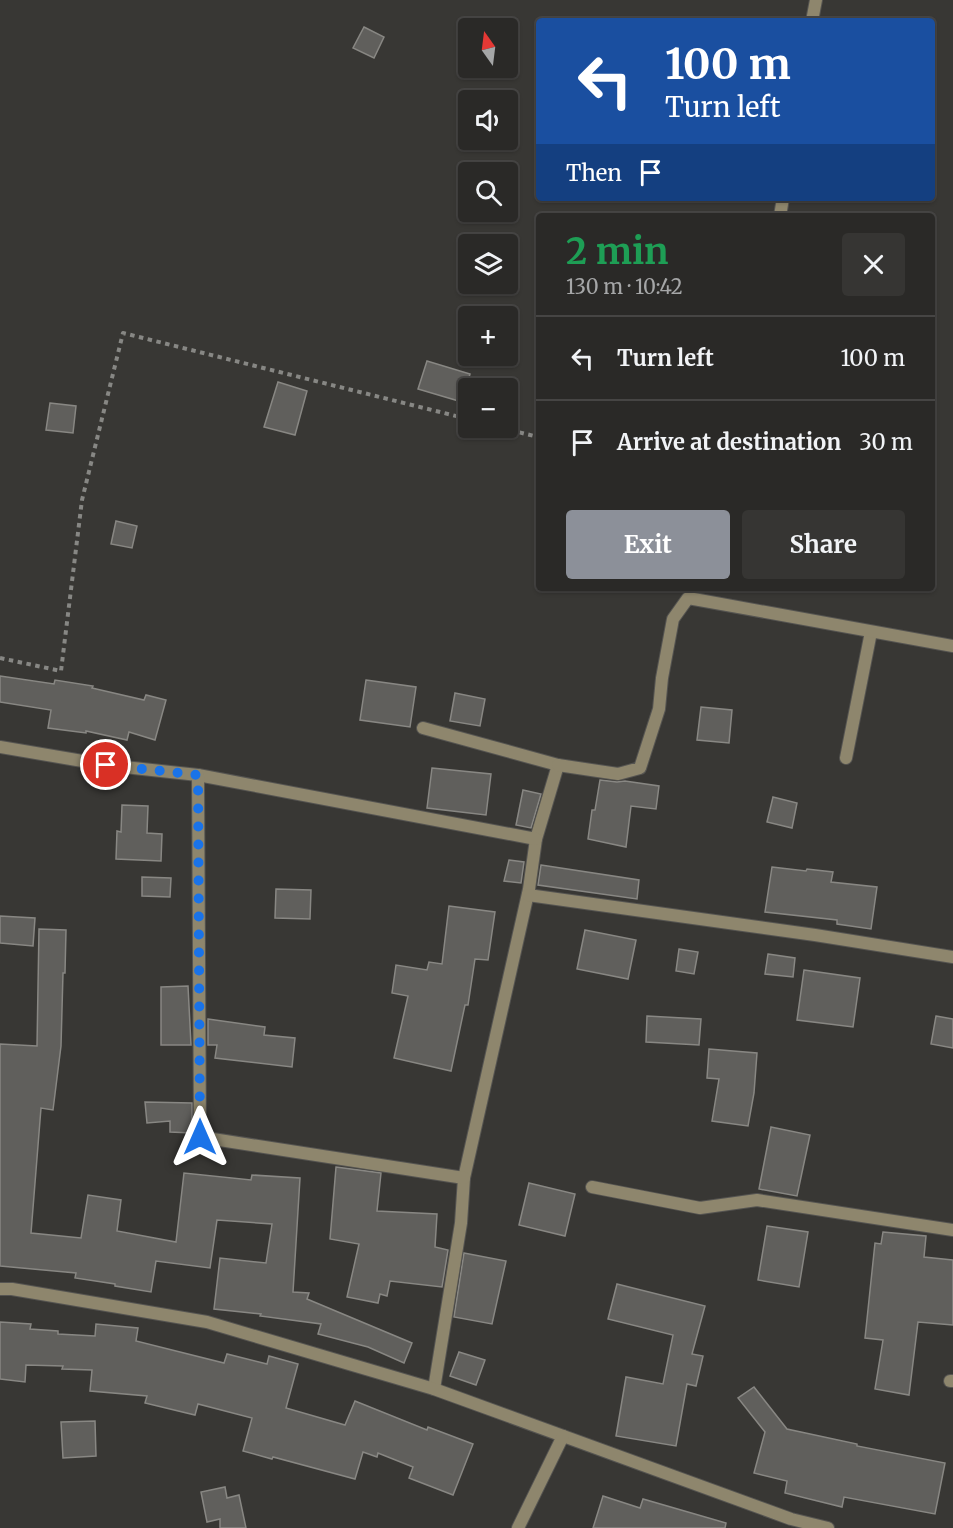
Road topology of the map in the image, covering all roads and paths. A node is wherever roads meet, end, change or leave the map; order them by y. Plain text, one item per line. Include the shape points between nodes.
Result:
1 (816, 0) edge
2 (813, 18) edge
3 (458, 417) edge
4 (518, 432) edge
5 (536, 436) edge
6 (689, 593) edge
7 (871, 632) junction
8 (953, 646) edge
9 (0, 658) edge
10 (423, 728) dead end
11 (0, 747) edge
12 (846, 758) dead end
13 (558, 765) junction
14 (198, 775) junction
15 (536, 839) junction
16 (528, 895) junction
17 (953, 957) edge
18 (464, 1178) junction
19 (592, 1187) dead end
20 (953, 1230) edge
21 (6, 1289) edge
22 (434, 1389) junction
23 (563, 1436) junction
24 (518, 1528) edge
25 (828, 1528) edge

1 - 2 street
3 - 9 path via 123,333 82,500 61,671
4 - 5 path
6 - 7 street
6 - 13 street via 673,619 659,709 640,768 618,774
7 - 8 street
7 - 12 street
10 - 13 street
11 - 14 street
13 - 15 street
14 - 15 street
14 - 18 street via 200,1137
15 - 16 street
16 - 17 street
16 - 18 street
18 - 22 street via 462,1223
19 - 20 street via 700,1208 757,1200
21 - 22 street via 207,1322
22 - 23 street
23 - 24 street
23 - 25 street via 791,1519

